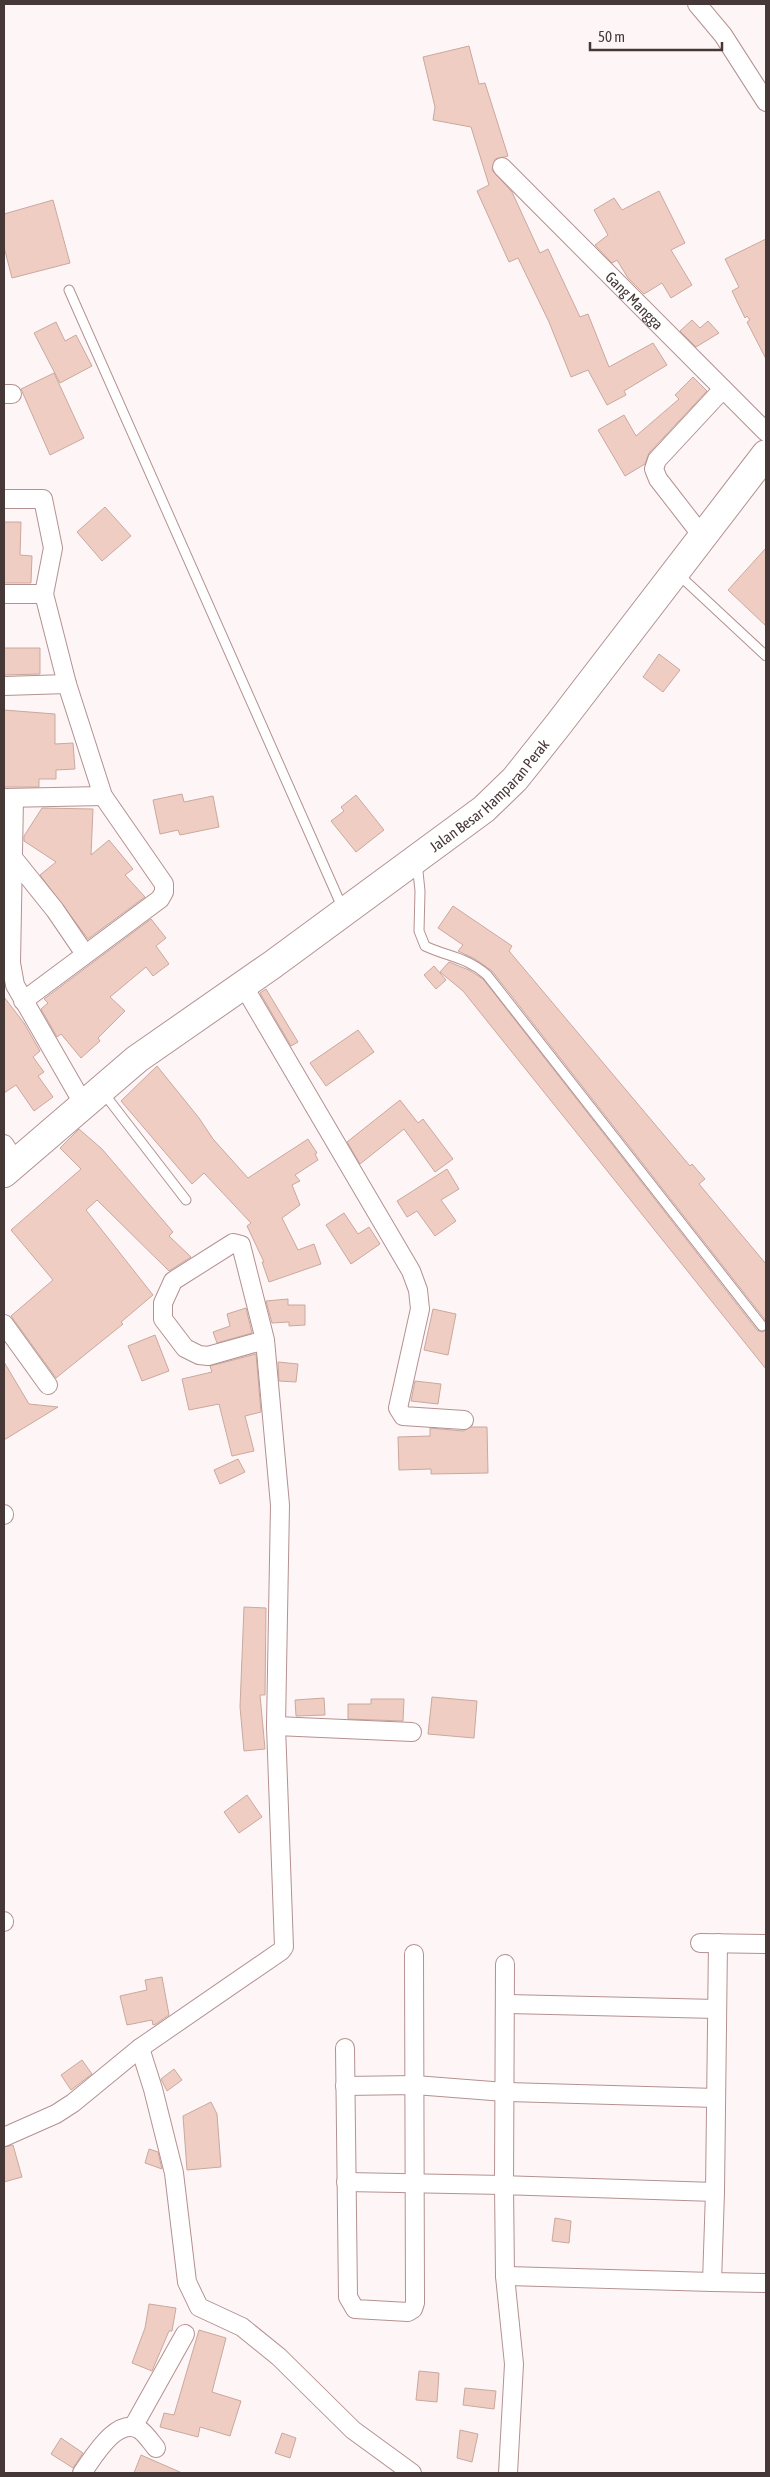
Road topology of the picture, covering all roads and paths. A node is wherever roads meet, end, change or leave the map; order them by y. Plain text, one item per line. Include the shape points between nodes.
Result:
1 (697, 4) edge
2 (766, 102) edge
3 (502, 167) dead end
4 (69, 290) dead end
5 (723, 389) junction
6 (766, 432) edge
7 (766, 454) edge
8 (4, 499) edge
9 (703, 537) junction
10 (676, 572) junction
11 (4, 594) edge
12 (44, 594) junction
13 (766, 656) edge
14 (67, 684) junction
15 (4, 686) edge
16 (103, 796) junction
17 (9, 798) edge
18 (14, 859) junction
19 (417, 860) junction
20 (344, 912) junction
21 (85, 954) junction
22 (243, 985) junction
23 (23, 1000) junction
24 (93, 1098) junction
25 (8, 1160) edge
26 (186, 1200) dead end
27 (4, 1324) edge
28 (762, 1326) dead end
29 (265, 1340) junction
30 (4, 1345) edge
31 (464, 1420) dead end
32 (276, 1726) junction
33 (412, 1732) dead end
34 (766, 1944) edge
35 (414, 1954) dead end
36 (505, 1964) dead end
37 (505, 2004) junction
38 (717, 2009) junction
39 (140, 2048) junction
40 (345, 2048) dead end
41 (415, 2085) junction
42 (345, 2086) junction
43 (505, 2092) junction
44 (716, 2098) junction
45 (4, 2137) edge
46 (346, 2182) junction
47 (414, 2184) junction
48 (504, 2185) junction
49 (715, 2192) junction
50 (505, 2276) junction
51 (712, 2282) junction
52 (766, 2283) edge
53 (185, 2334) dead end
54 (133, 2427) junction
55 (156, 2448) dead end
56 (82, 2473) edge
57 (412, 2473) edge
58 (508, 2473) edge

1 - 2 street via 723,35
3 - 5 street, Gang Mangga
4 - 20 lane
5 - 6 street, Gang Mangga
5 - 9 street via 656,460 654,469 658,479
7 - 9 main road, Jalan Besar Hamparan Perak
8 - 12 street via 43,499 53,548
9 - 10 main road, Jalan Besar Hamparan Perak
10 - 13 lane
10 - 19 main road, Jalan Besar Hamparan Perak via 514,779 484,809
11 - 12 street
12 - 14 street
14 - 15 street
14 - 16 street
16 - 17 street
16 - 21 street via 164,884 164,892 160,899
17 - 18 street
18 - 21 street
18 - 23 street via 11,963 15,985
19 - 20 main road, Jalan Besar Hamparan Perak
19 - 28 lane via 419,931 425,946 459,957 487,975
20 - 22 main road, Jalan Besar Hamparan Perak
21 - 23 street
22 - 24 main road, Jalan Besar Hamparan Perak via 137,1059
22 - 31 street via 411,1270 420,1309 398,1408 403,1416
23 - 24 street
24 - 25 main road, Jalan Besar Hamparan Perak
24 - 26 lane
27 - 30 street via 42,1385
29 - 29 street via 241,1244 233,1243 173,1281 163,1303 163,1319 184,1348 208,1356
29 - 32 street via 280,1505
32 - 33 street
32 - 39 street via 284,1947
34 - 38 street via 709,1943
35 - 41 street
36 - 37 street
37 - 38 street
37 - 43 street
38 - 44 street
39 - 45 street via 73,2103
39 - 57 street via 174,2173 187,2282 199,2307 242,2327 280,2357 353,2430
40 - 42 street
41 - 42 street
41 - 43 street
41 - 47 street
42 - 46 street
43 - 44 street
43 - 48 street
44 - 49 street
46 - 47 street
46 - 47 street via 348,2297 351,2304 355,2309 408,2312 415,2303
47 - 48 street
48 - 49 street
48 - 50 street
49 - 51 street
50 - 51 street
50 - 58 street via 514,2364
51 - 52 street
53 - 54 street
54 - 55 street via 141,2430
54 - 56 street via 110,2435

